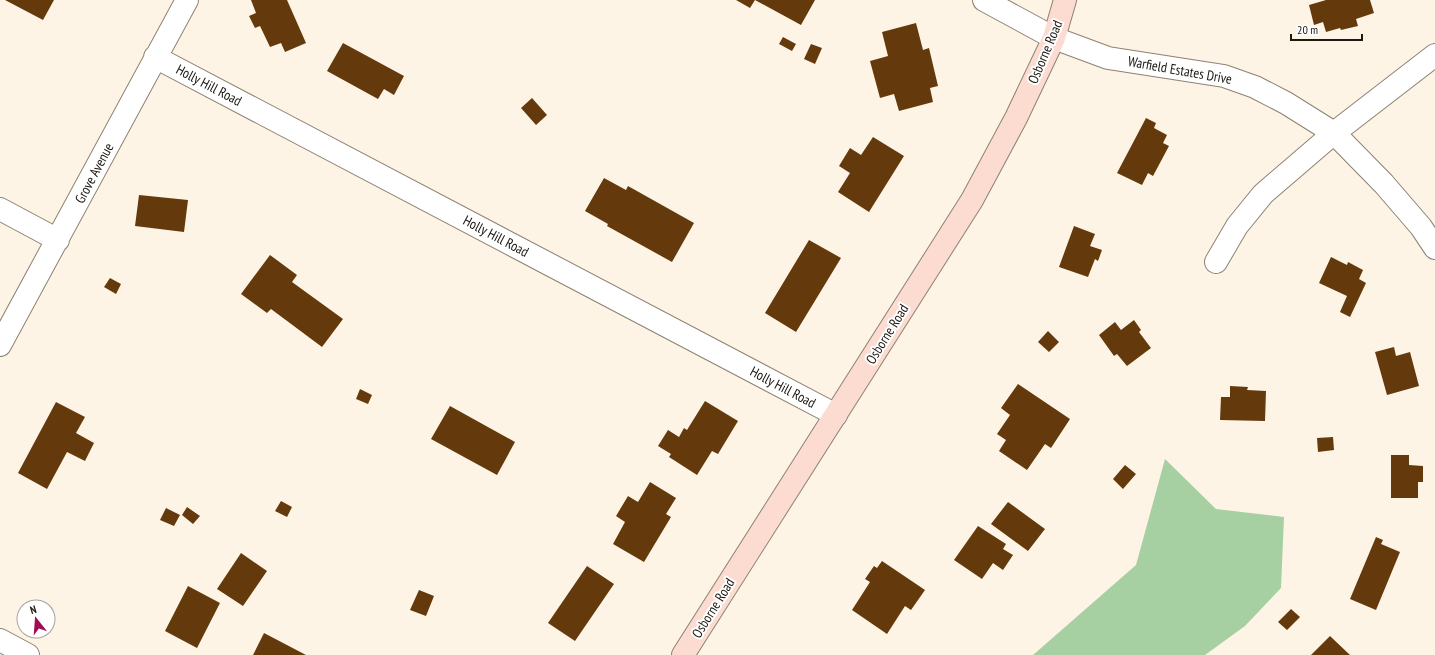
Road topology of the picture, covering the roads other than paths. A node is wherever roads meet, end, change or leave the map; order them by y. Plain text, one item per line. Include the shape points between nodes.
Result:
1 (187, 0) edge
2 (984, 0) edge
3 (1065, 0) edge
4 (1054, 38) junction
5 (1435, 55) edge
6 (155, 57) junction
7 (1334, 133) junction
8 (0, 209) edge
9 (58, 240) junction
10 (1435, 248) edge
11 (1216, 262) dead end
12 (0, 345) edge
13 (836, 415) junction
14 (0, 640) edge
15 (28, 655) edge
16 (683, 655) edge

1 - 6 street, Grove Avenue
2 - 4 street, Warfield Estates Drive
3 - 4 street, Osborne Road
4 - 7 street, Warfield Estates Drive via 1108,58 1224,76 1255,87 1286,103
4 - 13 street, Osborne Road via 1016,118 972,200
5 - 7 street
6 - 9 street, Grove Avenue
6 - 13 street, Holly Hill Road
7 - 10 street, Warfield Estates Drive via 1384,184 1421,227
7 - 11 street via 1263,194 1237,226
8 - 9 street
9 - 12 street, Grove Avenue
13 - 16 street, Osborne Road
14 - 15 street

